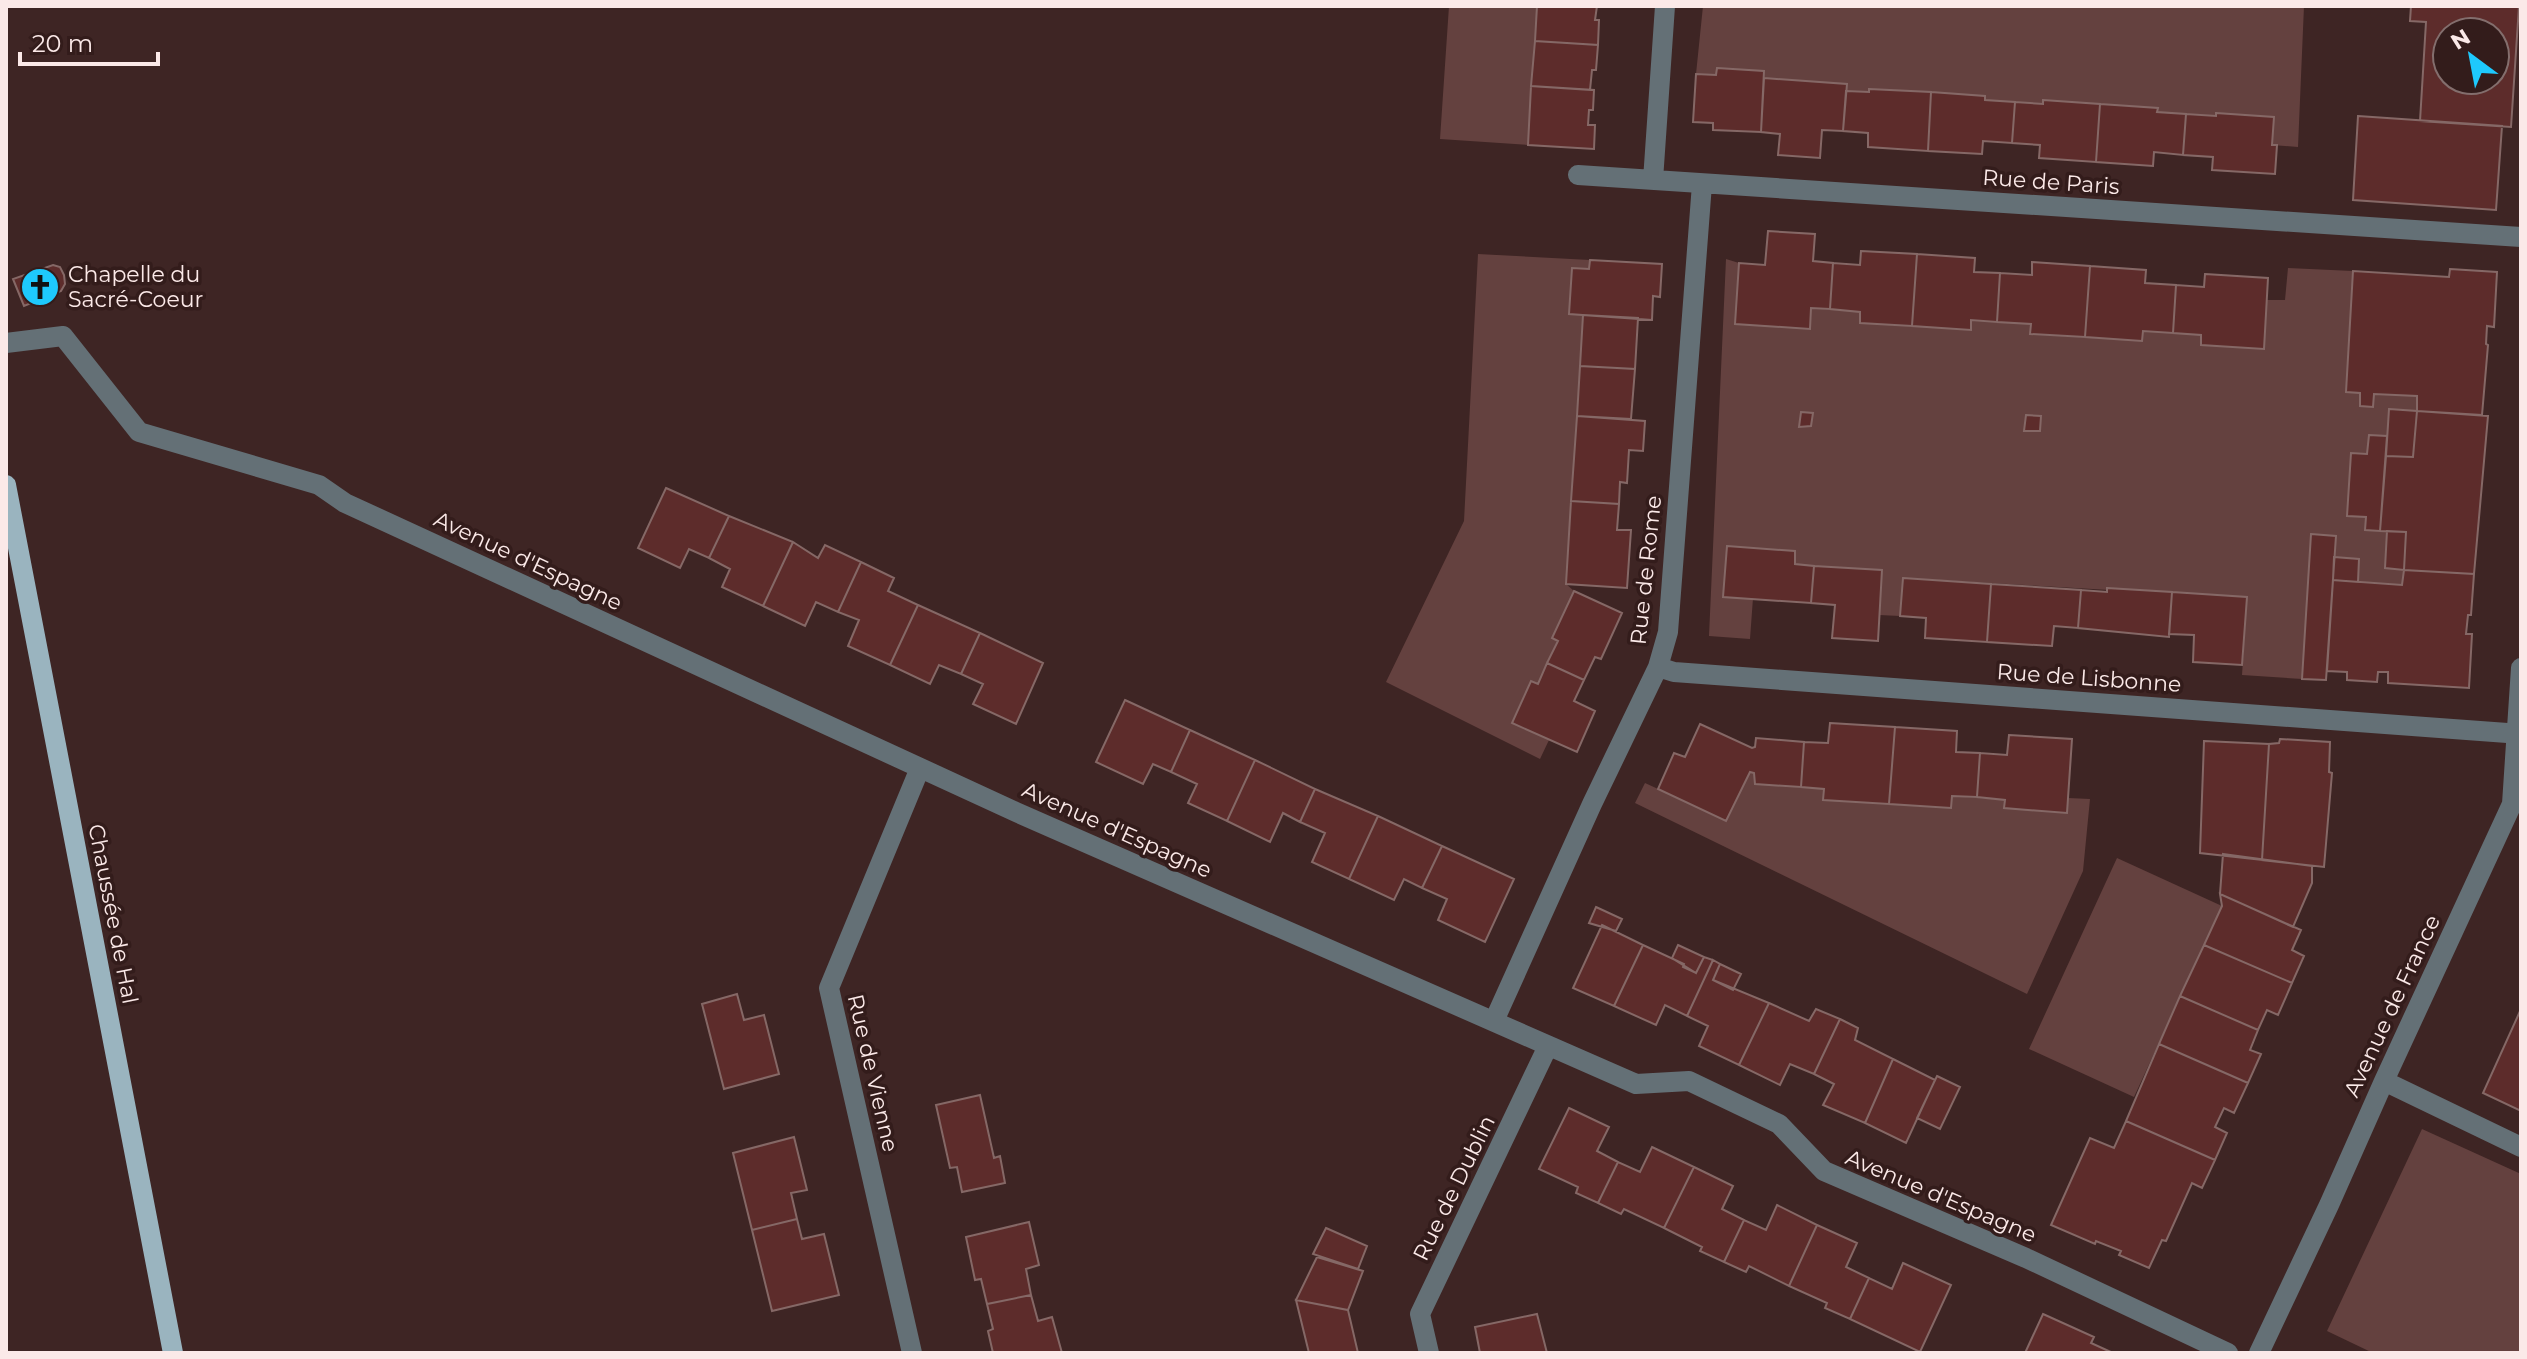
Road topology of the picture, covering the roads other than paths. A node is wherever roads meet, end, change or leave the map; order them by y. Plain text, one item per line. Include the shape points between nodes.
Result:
1 (1665, 6) edge
2 (1578, 175) dead end
3 (1653, 180) junction
4 (1702, 184) junction
5 (2521, 237) edge
6 (6, 343) edge
7 (6, 485) edge
8 (1658, 667) junction
9 (2521, 668) edge
10 (2519, 734) edge
11 (920, 768) junction
12 (1494, 1021) junction
13 (1548, 1046) junction
14 (2384, 1081) junction
15 (2521, 1147) edge
16 (173, 1353) edge
17 (912, 1353) edge
18 (1429, 1353) edge
19 (2228, 1353) edge
20 (2259, 1353) edge

1 - 3 street
2 - 3 street, Rue de Paris
3 - 4 street, Rue de Paris
4 - 5 street, Rue de Paris
4 - 8 street, Rue de Rome via 1668,632
6 - 11 street, Avenue d'Espagne via 63,336 139,432 319,485 345,503
7 - 16 main road, Chaussée de Hal
8 - 10 street, Rue de Lisbonne
8 - 12 street, Rue de Rome
9 - 10 street, Avenue de France
10 - 14 street, Avenue de France via 2512,804
11 - 12 street, Avenue d'Espagne
11 - 17 street, Rue de Vienne via 829,988
12 - 13 street, Avenue d'Espagne
13 - 18 street, Rue de Dublin via 1420,1314
13 - 19 street, Avenue d'Espagne via 1636,1084 1689,1081 1779,1124 1824,1171
14 - 15 street
14 - 20 street, Avenue de France

